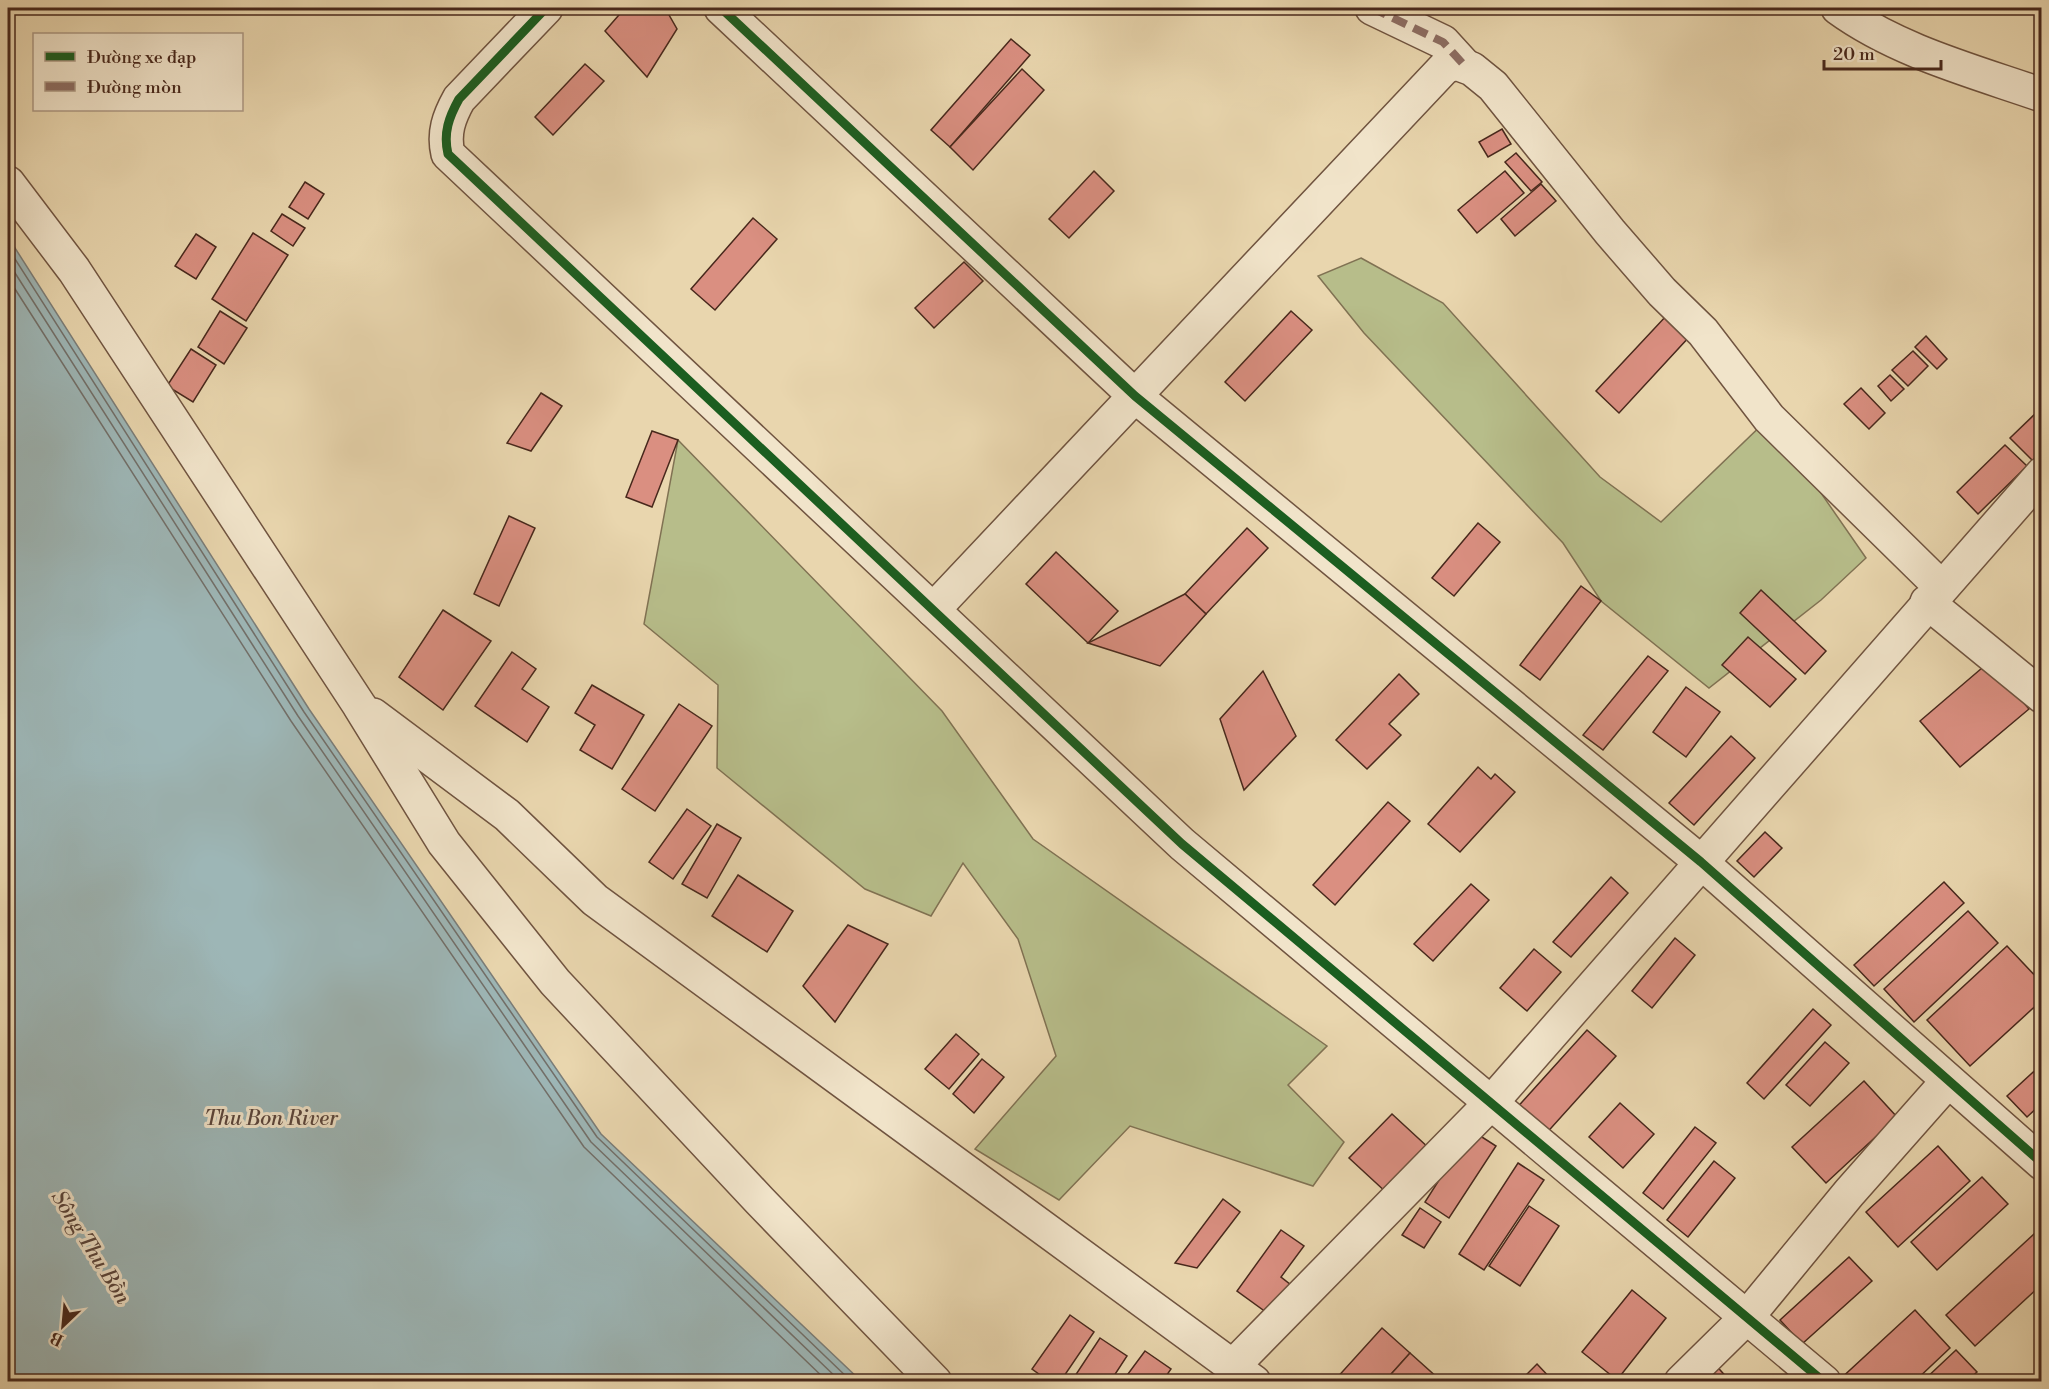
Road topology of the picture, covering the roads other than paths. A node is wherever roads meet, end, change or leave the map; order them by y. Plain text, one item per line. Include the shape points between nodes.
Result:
1 (546, 8) edge
2 (721, 8) edge
3 (1372, 8) edge
4 (1838, 8) edge
5 (1464, 64) junction
6 (2042, 95) edge
7 (8, 183) edge
8 (1135, 396) junction
9 (2042, 474) edge
10 (1934, 594) junction
11 (933, 610) junction
12 (2042, 696) edge
13 (359, 705) junction
14 (1701, 862) junction
15 (1948, 1081) junction
16 (1490, 1104) junction
17 (2042, 1163) edge
18 (1747, 1317) junction
19 (1244, 1373) edge
20 (935, 1382) edge
21 (1681, 1382) edge
22 (1824, 1382) edge

1 - 11 street via 459,99 446,129 448,154
2 - 8 street
3 - 5 street via 1443,42
4 - 6 street via 1864,27 1952,64
5 - 8 street via 1444,67
5 - 10 street via 1493,86 1617,240 1703,332 1769,418
7 - 13 street via 74,270
8 - 11 street
8 - 14 street
9 - 10 street
10 - 12 street
10 - 14 street
11 - 16 street via 1182,844
13 - 19 street via 507,815 595,900
13 - 20 street via 444,843 555,982
14 - 15 street
14 - 16 street
15 - 17 street
15 - 18 street
16 - 18 street
16 - 19 street
18 - 21 street
18 - 22 street

